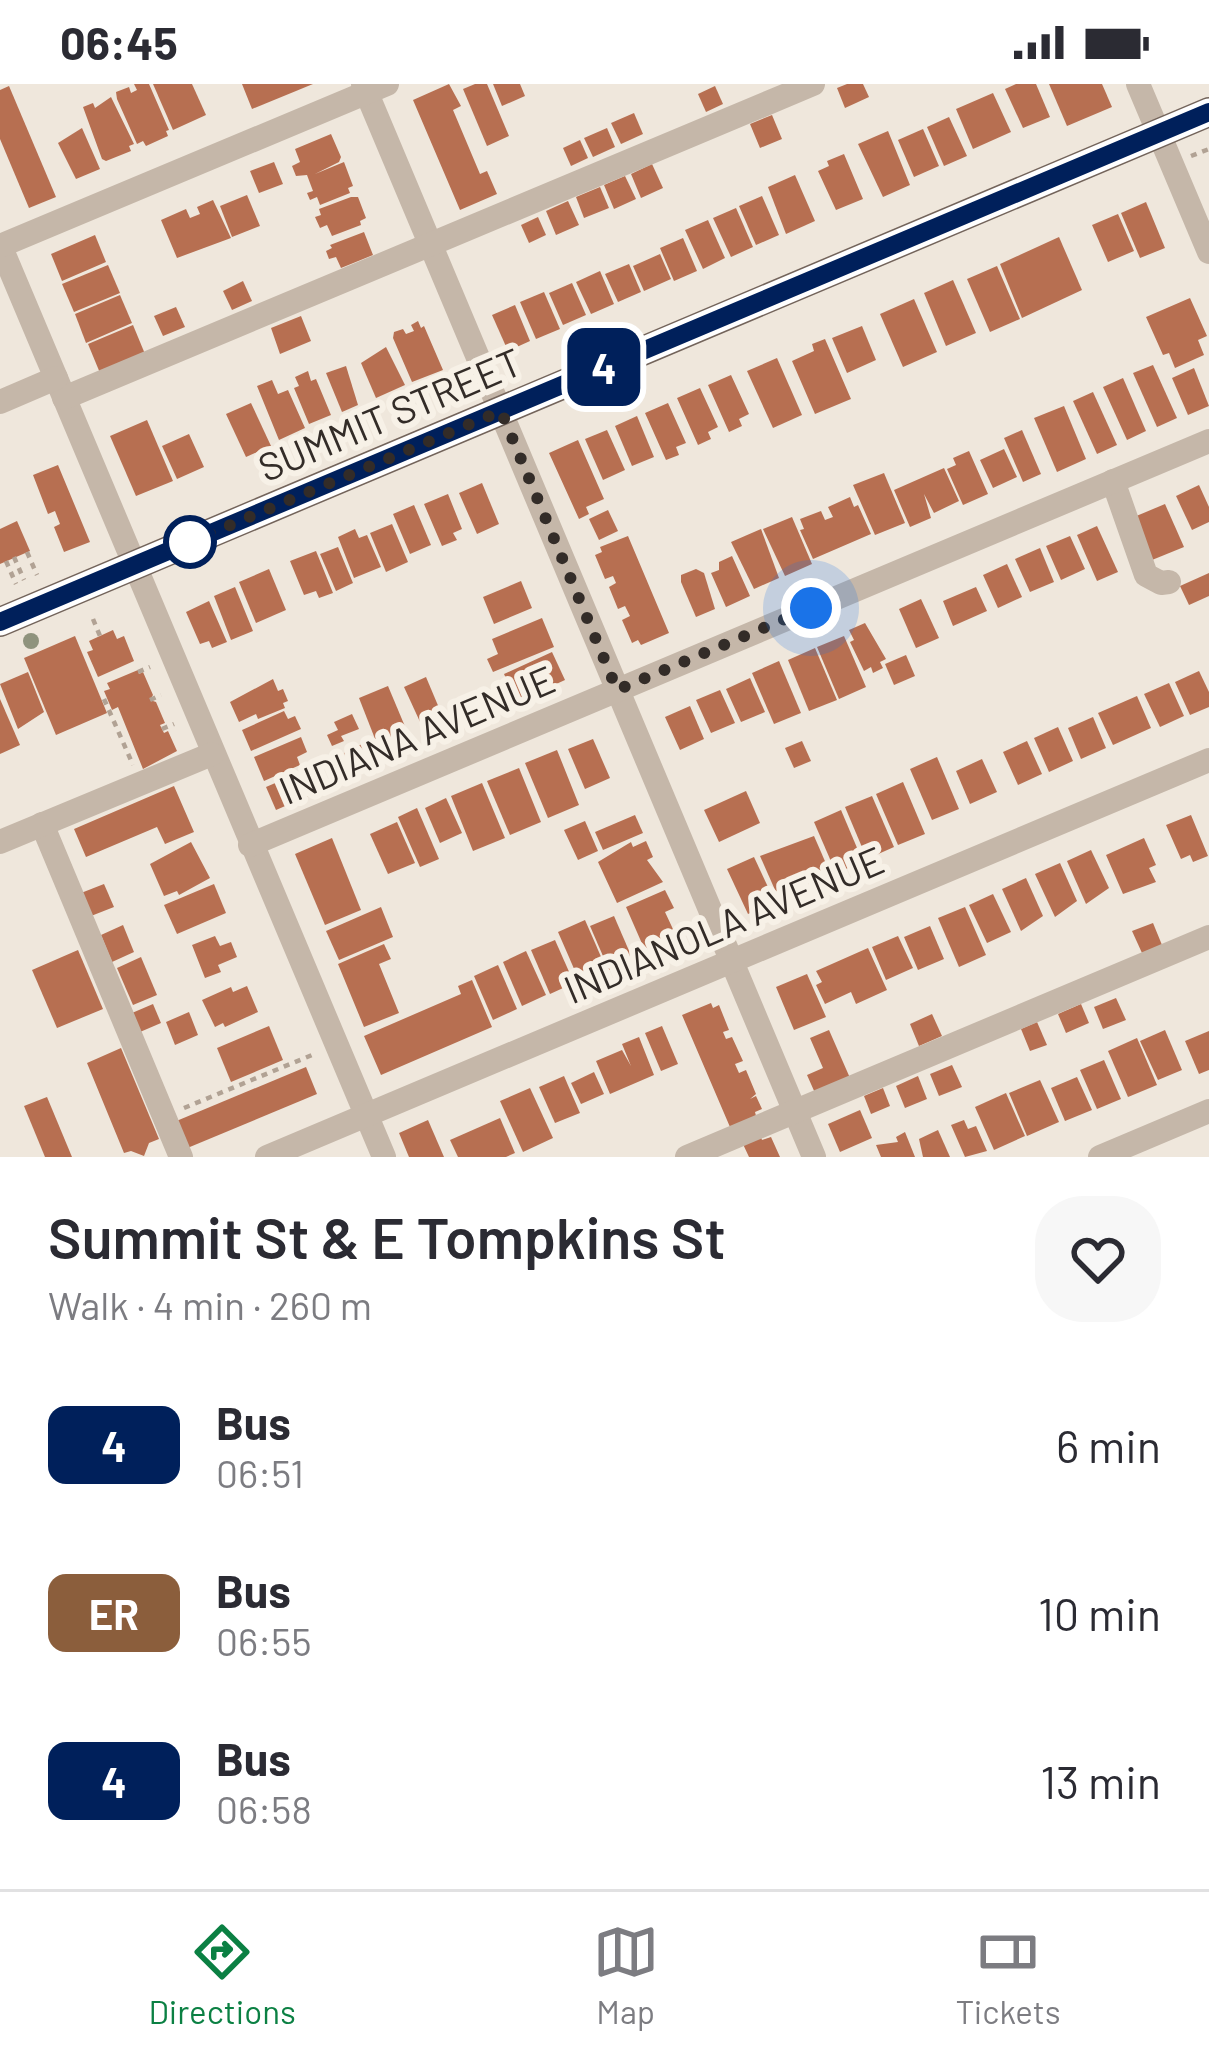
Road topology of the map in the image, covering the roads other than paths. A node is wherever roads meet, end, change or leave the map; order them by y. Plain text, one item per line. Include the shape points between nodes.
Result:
1 (813, 84) edge
2 (1138, 84) edge
3 (372, 87) edge
4 (1209, 112) edge
5 (1159, 133) junction
6 (431, 244) junction
7 (0, 246) edge
8 (1209, 252) edge
9 (60, 388) junction
10 (0, 402) edge
11 (501, 411) junction
12 (1209, 441) edge
13 (1113, 481) junction
14 (134, 566) junction
15 (1169, 582) dead end
16 (0, 622) edge
17 (617, 690) junction
18 (212, 754) junction
19 (1209, 760) edge
20 (42, 824) junction
21 (0, 842) edge
22 (250, 845) junction
23 (1209, 937) edge
24 (732, 962) junction
25 (796, 1111) junction
26 (1209, 1112) edge
27 (366, 1115) junction
28 (181, 1157) edge
29 (267, 1157) edge
30 (384, 1157) edge
31 (687, 1157) edge
32 (814, 1157) edge
33 (1100, 1157) edge

1 - 6 street
2 - 5 street
3 - 6 street
3 - 7 street
4 - 5 main road, SUMMIT STREET
5 - 8 street
5 - 11 main road, SUMMIT STREET
6 - 9 street
6 - 11 street
7 - 9 street
9 - 10 street
9 - 14 street
11 - 14 main road, SUMMIT STREET
11 - 17 street
12 - 13 street, INDIANA AVENUE
13 - 15 street via 1147,575
13 - 17 street, INDIANA AVENUE
14 - 16 main road, SUMMIT STREET
14 - 18 street
17 - 22 street, INDIANA AVENUE
17 - 24 street
18 - 20 street
18 - 22 street
19 - 24 street, INDIANOLA AVENUE
20 - 21 street
20 - 28 street
22 - 27 street
23 - 25 street
24 - 25 street
24 - 27 street, INDIANOLA AVENUE
25 - 31 street
25 - 32 street
26 - 33 street
27 - 29 street, INDIANOLA AVENUE
27 - 30 street

